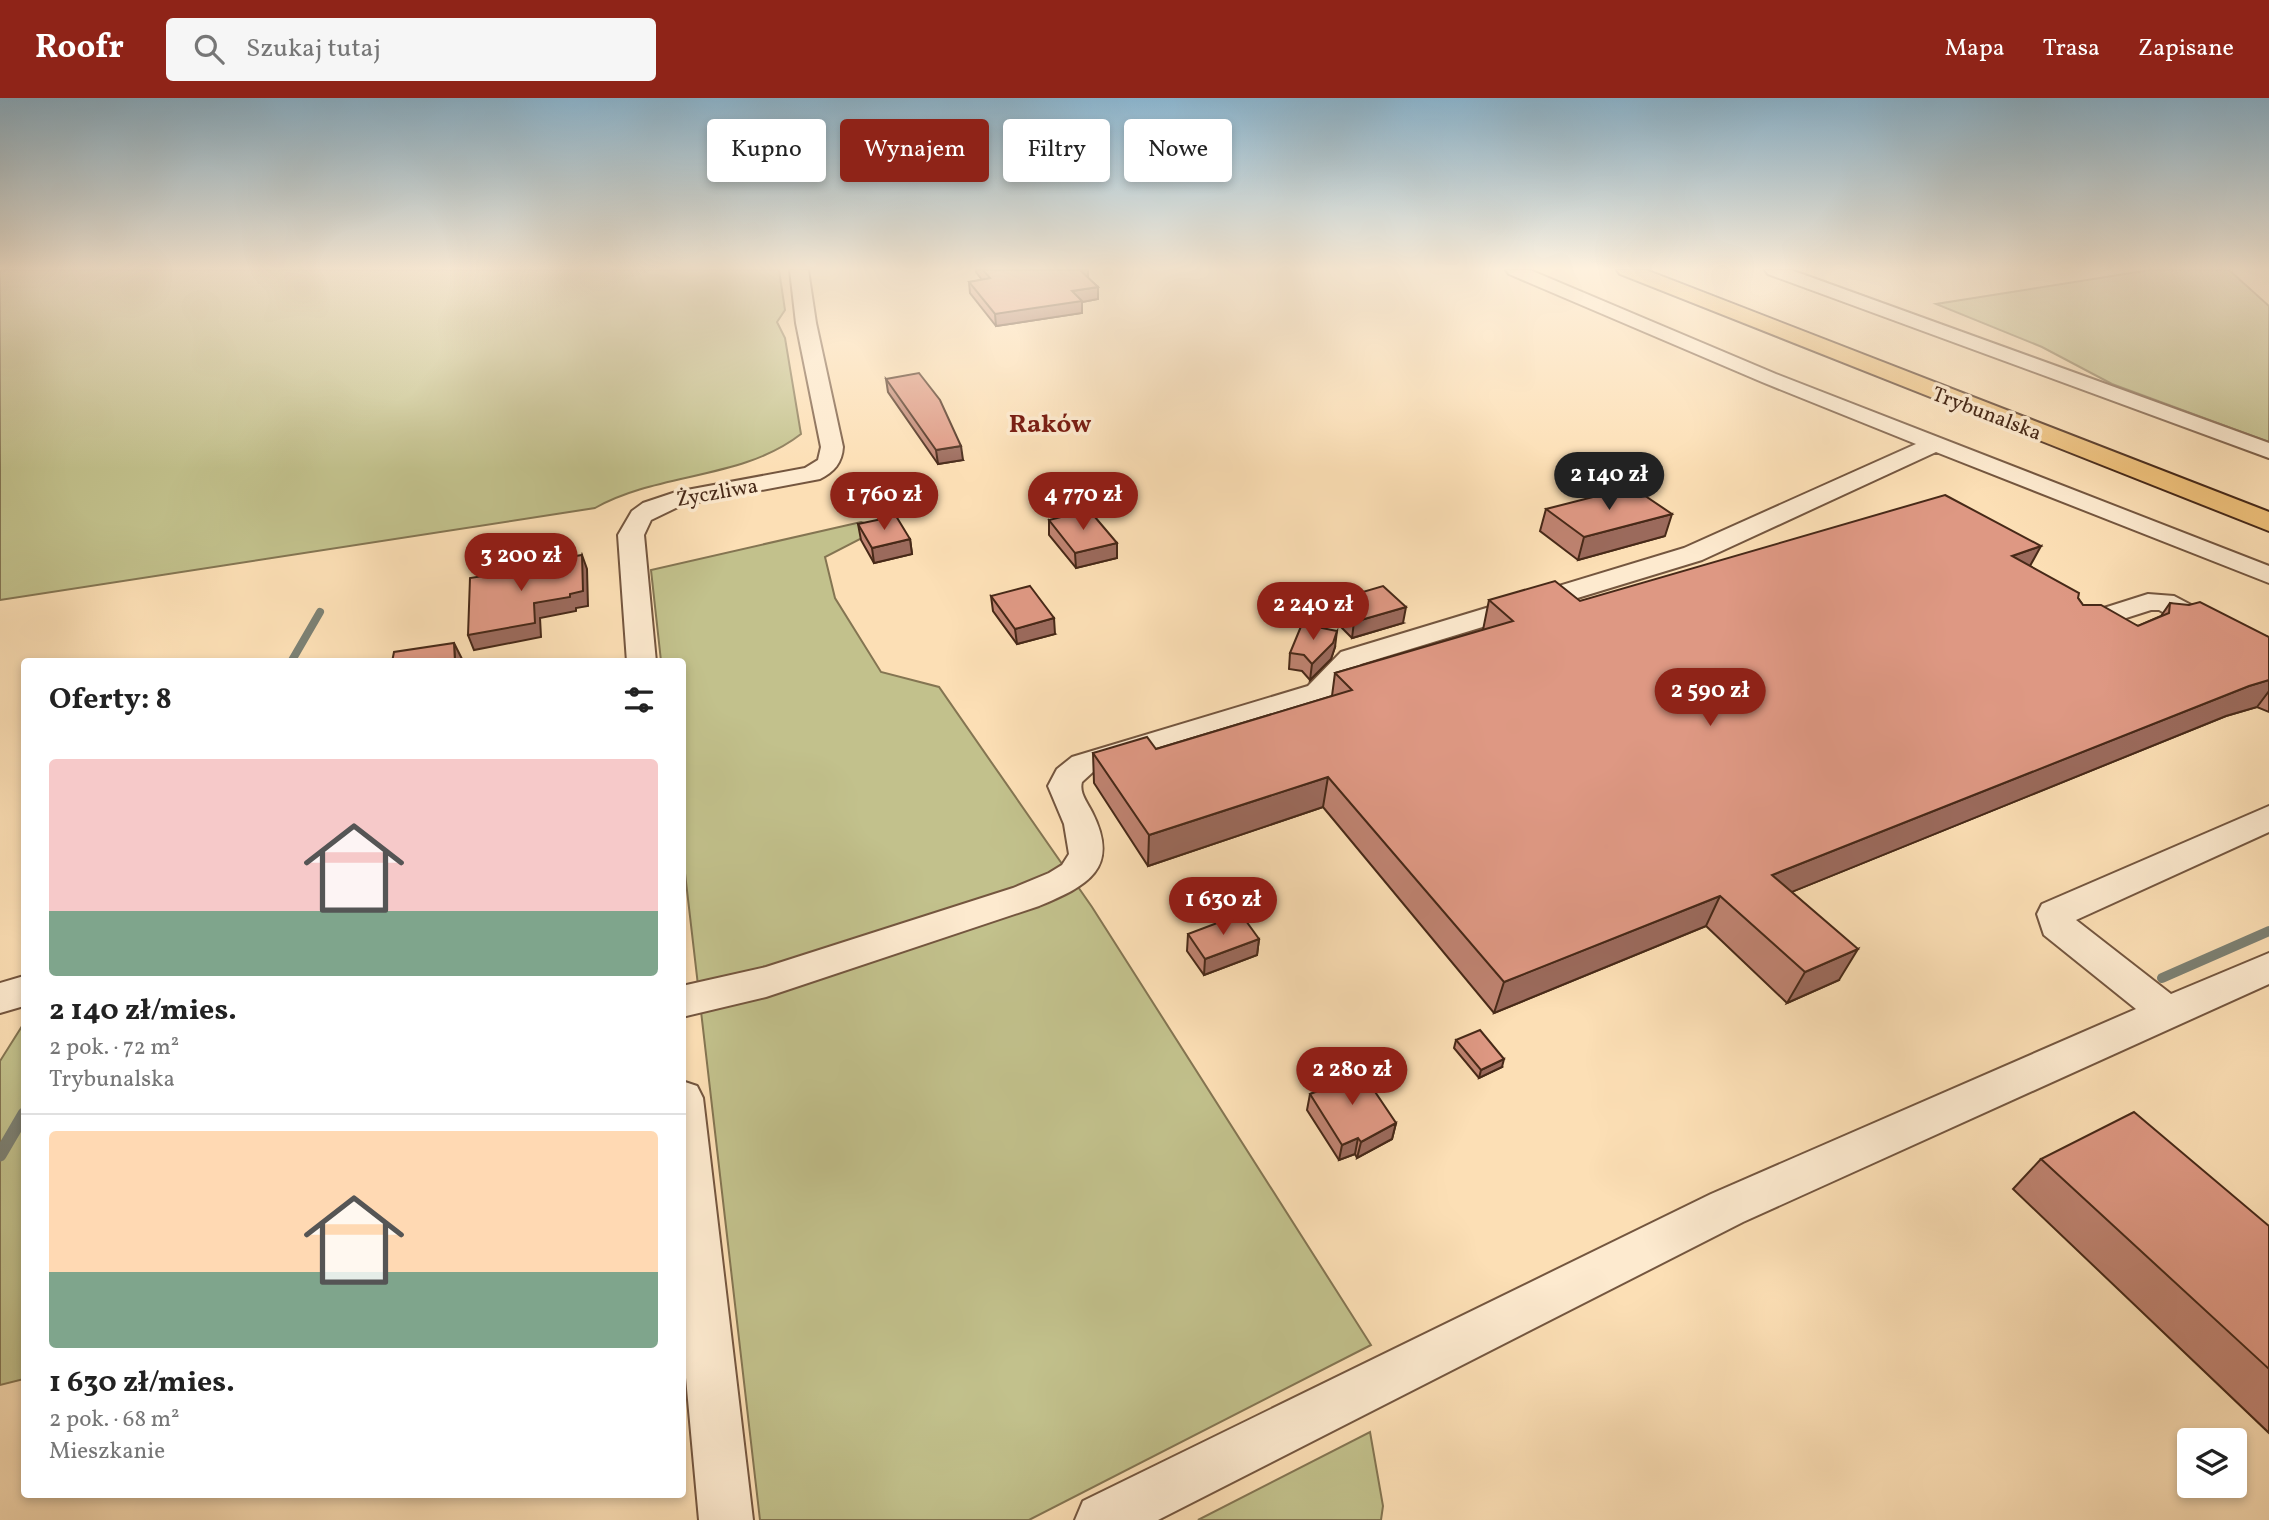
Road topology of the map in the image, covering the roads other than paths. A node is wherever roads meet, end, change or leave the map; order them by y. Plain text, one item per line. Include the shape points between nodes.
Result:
1 (809, 336) edge
2 (1671, 336) edge
3 (1787, 336) edge
4 (1827, 336) edge
5 (1955, 336) edge
6 (1937, 443) junction
7 (2269, 451) edge
8 (2269, 504) edge
9 (2269, 522) edge
10 (2269, 576) edge
11 (2076, 626) edge
12 (2269, 657) edge
13 (642, 658) edge
14 (2269, 818) edge
15 (2269, 968) edge
16 (21, 992) edge
17 (0, 999) edge
18 (686, 1001) edge
19 (2167, 1014) junction
20 (686, 1136) edge
21 (726, 1520) edge
22 (1102, 1520) edge

1 - 13 street, Życzliwa via 831,459 812,474 676,499 641,516 631,535
2 - 6 street
3 - 9 highway, Trybunalska
4 - 8 highway, Trybunalska
5 - 7 street
6 - 10 street
6 - 18 lane via 1693,554 1351,658 1319,693 1083,764 1071,773 1064,792 1083,824 1088,855 1080,869 1064,881 779,978
11 - 12 street via 2148,602 2164,602
14 - 19 street via 2055,914 2057,925
15 - 19 street
16 - 17 street
19 - 22 street via 1727,1208
20 - 21 street

